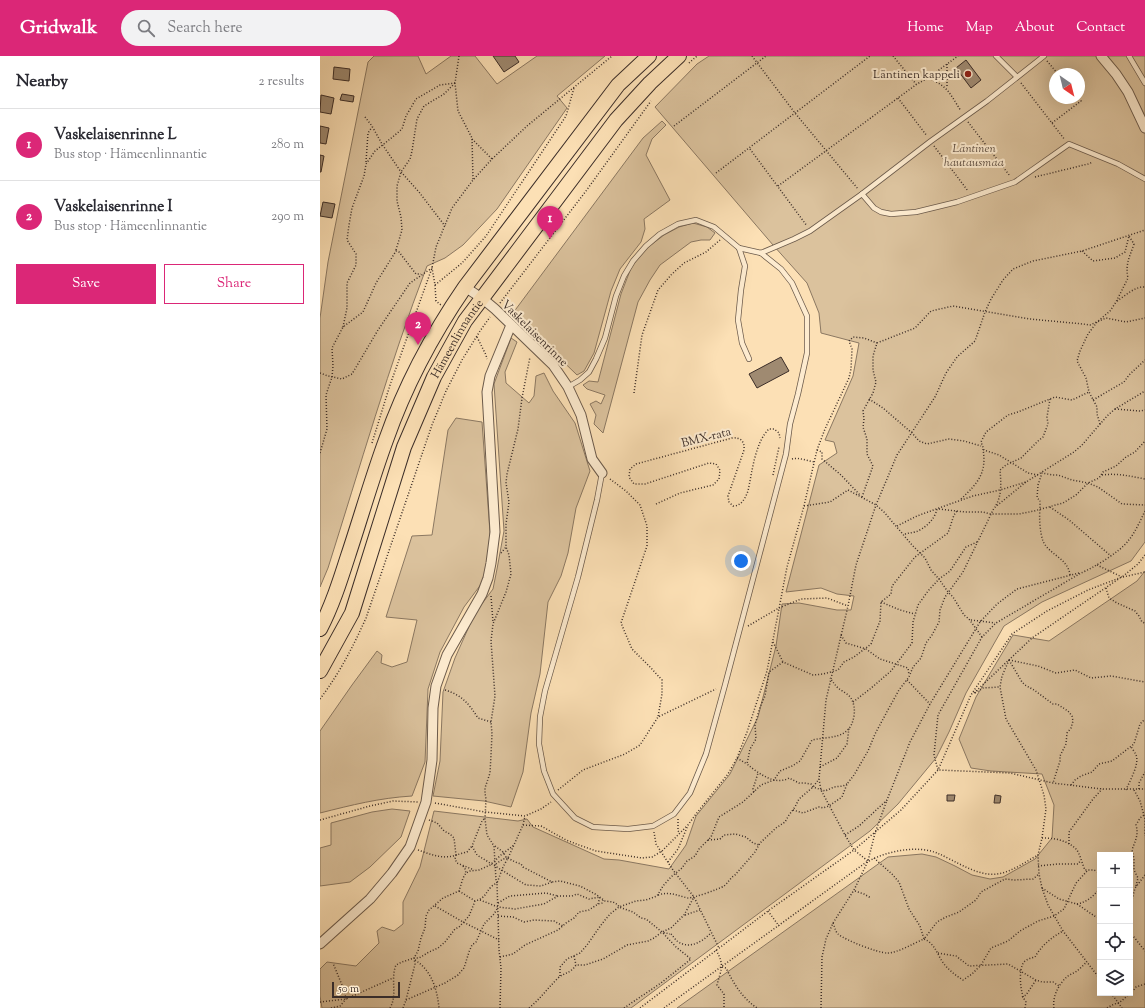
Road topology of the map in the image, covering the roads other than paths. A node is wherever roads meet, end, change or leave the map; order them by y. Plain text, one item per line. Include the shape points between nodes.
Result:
1 (649, 56) edge
2 (679, 56) edge
3 (996, 56) edge
4 (1043, 56) edge
5 (1101, 56) edge
6 (1129, 56) edge
7 (1017, 77) junction
8 (1145, 84) edge
9 (1145, 128) edge
10 (1145, 179) edge
11 (862, 194) junction
12 (739, 248) junction
13 (761, 253) junction
14 (465, 287) junction
15 (483, 299) junction
16 (511, 325) junction
17 (749, 359) dead end
18 (568, 387) junction
19 (602, 473) joint
20 (320, 629) edge
21 (320, 671) edge
22 (320, 944) edge

1 - 14 main road, Hämeenlinnantie via 618,85
2 - 15 main road, Hämeenlinnantie via 616,120
3 - 7 lane
4 - 7 lane
5 - 9 street via 1128,92
6 - 8 lane
7 - 11 lane
10 - 11 lane via 1118,164 1069,144 1015,182 957,202 916,212 886,213 872,206
11 - 13 lane via 810,231
12 - 13 lane
12 - 17 lane via 745,266 738,320 742,342
12 - 18 lane via 714,227 696,220 678,224 660,234 633,261 624,276 605,338 589,372
13 - 19 lane via 781,269 792,283 807,316 807,353 790,424 786,454 706,754 690,793 674,814 653,826 628,829 593,827 575,818 555,796 544,771 539,744 540,717 545,691 578,577
14 - 15 street, Vaskelaisenrinne
14 - 20 main road, Hämeenlinnantie via 449,310 408,385 386,440 329,612
15 - 16 street, Vaskelaisenrinne
15 - 21 main road, Hämeenlinnantie via 465,321 434,377 404,447 352,613
16 - 18 street, Vaskelaisenrinne via 553,365
16 - 22 street via 490,376 487,392 495,532 491,563 482,594 447,655 436,686 432,760 426,802 410,847 392,873 370,899
18 - 19 street, Vaskelaisenrinne via 581,415 592,459

